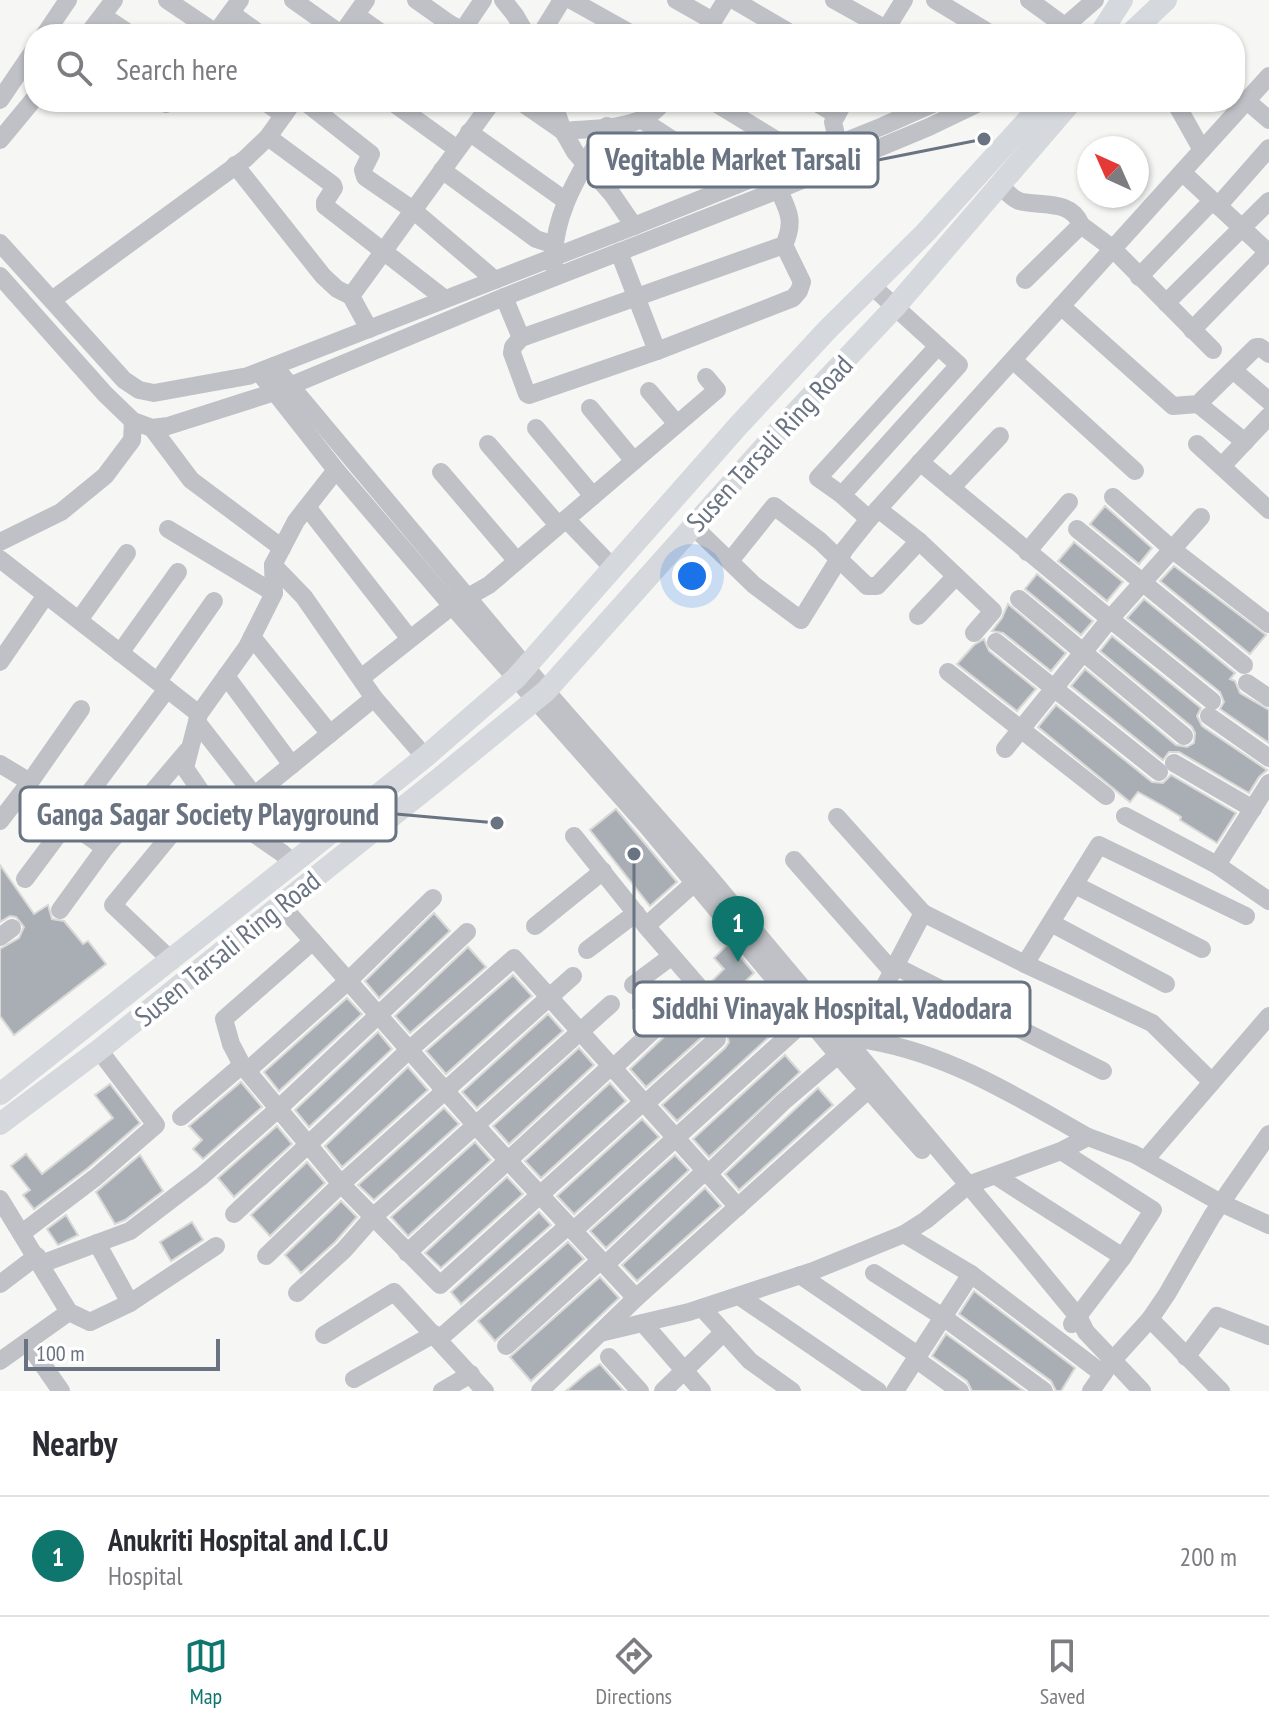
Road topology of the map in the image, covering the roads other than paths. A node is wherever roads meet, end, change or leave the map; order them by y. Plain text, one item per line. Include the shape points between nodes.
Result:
1 (68, 0) edge
2 (114, 0) edge
3 (167, 0) edge
4 (293, 0) edge
5 (416, 0) edge
6 (483, 0) edge
7 (503, 0) edge
8 (562, 0) edge
9 (571, 0) edge
10 (676, 0) edge
11 (726, 0) edge
12 (734, 0) edge
13 (834, 0) edge
14 (904, 0) edge
15 (935, 0) edge
16 (1029, 0) edge
17 (1095, 0) edge
18 (1122, 0) edge
19 (1166, 0) edge
20 (235, 7) edge
21 (361, 7) edge
22 (103, 16) junction
23 (52, 24) edge
24 (96, 24) edge
25 (115, 24) edge
26 (202, 24) edge
27 (223, 24) edge
28 (251, 24) edge
29 (327, 24) edge
30 (348, 24) edge
31 (375, 24) edge
32 (442, 24) edge
33 (467, 24) edge
34 (520, 24) edge
35 (547, 24) edge
36 (614, 24) edge
37 (704, 24) edge
38 (711, 24) edge
39 (775, 24) edge
40 (874, 24) edge
41 (892, 24) edge
42 (975, 24) edge
43 (1055, 24) edge
44 (1068, 24) edge
45 (1106, 24) edge
46 (1142, 24) edge
47 (24, 65) edge
48 (1269, 76) edge
49 (0, 100) edge
50 (1247, 101) joint
51 (24, 111) edge
52 (286, 112) edge
53 (318, 112) edge
54 (406, 112) edge
55 (484, 112) edge
56 (535, 112) edge
57 (556, 112) edge
58 (650, 112) edge
59 (730, 112) edge
60 (839, 112) edge
61 (907, 112) edge
62 (959, 112) edge
63 (1035, 112) edge
64 (1062, 112) edge
65 (1181, 112) edge
66 (1237, 112) edge
67 (642, 120) junction
68 (1269, 120) edge
69 (607, 126) junction
70 (563, 131) junction
71 (469, 132) junction
72 (268, 137) junction
73 (0, 140) edge
74 (837, 145) junction
75 (1269, 148) edge
76 (457, 149) junction
77 (1202, 150) junction
78 (793, 162) junction
79 (844, 163) junction
80 (585, 164) junction
81 (235, 165) junction
82 (442, 170) junction
83 (771, 171) junction
84 (1183, 173) junction
85 (363, 175) junction
86 (736, 185) junction
87 (1000, 185) junction
88 (334, 188) junction
89 (778, 190) junction
90 (566, 201) junction
91 (1269, 201) edge
92 (1215, 203) junction
93 (413, 210) junction
94 (1081, 225) junction
95 (634, 226) junction
96 (1242, 228) junction
97 (0, 243) edge
98 (784, 245) junction
99 (1112, 248) junction
100 (383, 251) junction
101 (554, 251) junction
102 (619, 252) junction
103 (1269, 252) edge
104 (0, 276) edge
105 (1139, 277) junction
106 (554, 278) junction
107 (495, 280) junction
108 (1025, 280) dead end
109 (872, 286) junction
110 (351, 296) junction
111 (504, 297) junction
112 (638, 298) junction
113 (445, 299) junction
114 (52, 300) junction
115 (1166, 303) junction
116 (1061, 306) junction
117 (895, 307) junction
118 (369, 329) junction
119 (1192, 330) junction
120 (521, 338) junction
121 (938, 346) junction
122 (1213, 350) dead end
123 (657, 351) junction
124 (1269, 354) edge
125 (1013, 360) junction
126 (266, 369) junction
127 (1233, 370) junction
128 (706, 377) dead end
129 (283, 389) junction
130 (649, 391) dead end
131 (1269, 401) edge
132 (1198, 404) junction
133 (590, 408) dead end
134 (1269, 416) edge
135 (133, 421) junction
136 (677, 424) junction
137 (152, 428) junction
138 (536, 428) dead end
139 (1000, 436) dead end
140 (1245, 442) junction
141 (488, 444) dead end
142 (1197, 444) dead end
143 (634, 461) junction
144 (920, 462) junction
145 (1222, 466) junction
146 (336, 470) junction
147 (1135, 471) dead end
148 (441, 472) dead end
149 (951, 488) junction
150 (842, 495) junction
151 (593, 496) junction
152 (1113, 497) dead end
153 (1069, 502) dead end
154 (307, 507) junction
155 (1269, 510) edge
156 (874, 514) junction
157 (1201, 517) dead end
158 (562, 522) junction
159 (693, 526) junction
160 (168, 529) dead end
161 (1077, 529) dead end
162 (919, 541) junction
163 (0, 542) edge
164 (1173, 550) junction
165 (1027, 552) junction
166 (127, 553) dead end
167 (277, 557) junction
168 (839, 559) junction
169 (517, 561) junction
170 (730, 561) junction
171 (2, 565) edge
172 (614, 569) junction
173 (178, 572) dead end
174 (956, 576) junction
175 (1142, 584) junction
176 (274, 593) junction
177 (46, 595) junction
178 (1019, 599) dead end
179 (214, 601) dead end
180 (459, 602) junction
181 (918, 616) dead end
182 (1110, 619) junction
183 (79, 620) junction
184 (1269, 624) edge
185 (974, 633) dead end
186 (252, 637) junction
187 (410, 639) junction
188 (996, 642) dead end
189 (120, 653) junction
190 (1083, 653) junction
191 (0, 662) edge
192 (521, 672) junction
193 (948, 672) dead end
194 (226, 676) junction
195 (361, 678) junction
196 (162, 685) junction
197 (1054, 689) junction
198 (540, 696) junction
199 (374, 698) junction
200 (1269, 698) edge
201 (81, 709) dead end
202 (198, 718) junction
203 (1021, 730) junction
204 (330, 734) junction
205 (1184, 736) dead end
206 (191, 747) junction
207 (1005, 749) dead end
208 (425, 757) junction
209 (1269, 758) edge
210 (0, 764) edge
211 (292, 765) junction
212 (30, 782) junction
213 (1269, 783) edge
214 (254, 795) junction
215 (1106, 796) dead end
216 (1253, 809) junction
217 (229, 816) junction
218 (1125, 816) dead end
219 (837, 817) dead end
220 (0, 821) edge
221 (68, 822) junction
222 (178, 826) dead end
223 (574, 836) dead end
224 (105, 848) junction
225 (794, 860) dead end
226 (293, 863) junction
227 (1217, 865) junction
228 (603, 871) junction
229 (700, 878) junction
230 (25, 879) dead end
231 (1075, 885) junction
232 (1267, 895) edge
233 (433, 898) dead end
234 (281, 905) junction
235 (60, 910) dead end
236 (923, 913) junction
237 (1246, 916) dead end
238 (641, 919) junction
239 (1051, 923) junction
240 (535, 926) dead end
241 (467, 932) dead end
242 (313, 941) junction
243 (1202, 949) dead end
244 (587, 950) dead end
245 (672, 956) junction
246 (172, 961) junction
247 (1025, 964) junction
248 (894, 969) junction
249 (573, 976) dead end
250 (348, 981) junction
251 (1166, 984) dead end
252 (633, 985) dead end
253 (698, 986) dead end
254 (548, 996) junction
255 (611, 1004) dead end
256 (378, 1014) junction
257 (1269, 1016) edge
258 (807, 1019) junction
259 (660, 1024) dead end
260 (579, 1031) junction
261 (840, 1038) junction
262 (717, 1039) dead end
263 (99, 1050) junction
264 (409, 1050) junction
265 (838, 1055) junction
266 (612, 1067) junction
267 (245, 1068) junction
268 (1103, 1071) dead end
269 (1212, 1082) junction
270 (3, 1087) edge
271 (445, 1090) junction
272 (868, 1090) junction
273 (644, 1103) junction
274 (278, 1109) junction
275 (181, 1117) dead end
276 (0, 1124) edge
277 (475, 1125) junction
278 (1269, 1134) edge
279 (1088, 1137) junction
280 (675, 1138) junction
281 (308, 1146) junction
282 (1061, 1151) junction
283 (1145, 1160) junction
284 (509, 1161) junction
285 (707, 1172) junction
286 (996, 1176) junction
287 (341, 1184) junction
288 (964, 1188) junction
289 (541, 1194) junction
290 (0, 1199) edge
291 (1221, 1203) junction
292 (738, 1207) junction
293 (234, 1214) dead end
294 (373, 1217) junction
295 (1269, 1225) edge
296 (571, 1228) junction
297 (22, 1233) junction
298 (904, 1234) junction
299 (97, 1243) junction
300 (216, 1246) dead end
301 (407, 1253) junction
302 (266, 1256) dead end
303 (1123, 1257) junction
304 (39, 1260) junction
305 (603, 1263) junction
306 (874, 1273) dead end
307 (971, 1274) junction
308 (800, 1275) junction
309 (0, 1284) edge
310 (297, 1293) dead end
311 (739, 1296) junction
312 (636, 1298) junction
313 (130, 1303) junction
314 (702, 1308) junction
315 (69, 1312) junction
316 (943, 1317) junction
317 (1150, 1319) junction
318 (643, 1323) junction
319 (1078, 1325) junction
320 (724, 1332) junction
321 (600, 1333) junction
322 (324, 1335) dead end
323 (436, 1336) junction
324 (1269, 1336) edge
325 (27, 1342) junction
326 (506, 1346) dead end
327 (609, 1357) dead end
328 (1186, 1357) junction
329 (918, 1358) junction
330 (0, 1361) edge
331 (1108, 1367) junction
332 (685, 1372) junction
333 (471, 1374) junction
334 (354, 1379) dead end
335 (61, 1391) edge
336 (442, 1391) edge
337 (485, 1391) edge
338 (540, 1391) edge
339 (640, 1391) edge
340 (663, 1391) edge
341 (702, 1391) edge
342 (792, 1391) edge
343 (878, 1391) edge
344 (895, 1391) edge
345 (960, 1391) edge
346 (1044, 1391) edge
347 (1091, 1391) edge
348 (1142, 1391) edge
349 (1221, 1391) edge

1 - 23 street
2 - 22 street
3 - 26 street
4 - 29 street
5 - 32 street
6 - 33 street
7 - 34 street
8 - 35 street
9 - 36 street
10 - 37 street
11 - 38 street
12 - 39 street
13 - 40 street
14 - 41 street
15 - 42 street
16 - 43 street
17 - 44 street
18 - 45 main road
19 - 46 main road
20 - 27 street
20 - 28 street
21 - 30 street
21 - 31 street
22 - 24 street
22 - 25 street
47 - 49 street
48 - 50 street
50 - 68 street
51 - 73 street
52 - 72 street
53 - 85 street via 371,154
54 - 76 street
55 - 71 street
56 - 70 street
57 - 70 street
58 - 67 street
59 - 78 street via 776,140
60 - 74 street via 833,129
61 - 74 street
62 - 79 street
63 - 109 main road, Susen Tarsali Ring Road
64 - 87 main road, Susen Tarsali Ring Road
65 - 77 street
66 - 77 street
67 - 69 street
67 - 86 street
69 - 70 street
69 - 80 street
70 - 80 street
71 - 76 street
71 - 90 street
72 - 81 street
72 - 88 street
74 - 78 street
74 - 79 street
75 - 92 street
76 - 82 street
77 - 84 street
78 - 83 street
79 - 89 street
80 - 90 street
80 - 95 street
81 - 110 street via 323,276
81 - 114 street
82 - 93 street
82 - 101 street
83 - 86 street
83 - 89 street
84 - 92 street
84 - 99 street
85 - 88 street
85 - 93 street
86 - 95 street
87 - 94 street via 1020,201 1067,210
87 - 117 main road, Susen Tarsali Ring Road
88 - 100 street via 325,206
89 - 98 street via 791,216
89 - 102 street
90 - 101 street
91 - 96 street
92 - 96 street
92 - 105 street
93 - 100 street
93 - 107 street
94 - 99 street
94 - 108 street
95 - 101 street
96 - 103 street
96 - 115 street
97 - 114 street
98 - 112 street
98 - 123 street via 802,282 793,298
99 - 105 street
99 - 116 street
100 - 110 street
100 - 113 street
101 - 106 street
101 - 107 street
102 - 106 street
102 - 112 street
103 - 119 street
104 - 135 street
105 - 115 street
106 - 111 street
107 - 113 street
109 - 117 street
109 - 172 main road, Susen Tarsali Ring Road via 738,426
110 - 118 street
111 - 120 street
111 - 129 street
112 - 120 street
112 - 123 street
113 - 118 street
114 - 126 street via 139,390 171,392
115 - 119 street
116 - 125 street
116 - 132 street via 1169,405
117 - 121 street
117 - 159 main road, Susen Tarsali Ring Road
118 - 126 street
119 - 122 street
120 - 123 street via 512,353 529,395
121 - 150 street via 959,365
121 - 150 street via 818,478
124 - 127 street via 1256,347
125 - 144 street
125 - 147 street
126 - 129 street
127 - 131 street
127 - 132 street
128 - 136 street via 717,390
129 - 137 street
129 - 146 street
129 - 180 street
130 - 136 street
132 - 140 street
133 - 143 street
134 - 140 street
135 - 137 street
135 - 163 street via 132,440 105,476 61,512
136 - 143 street
137 - 167 street via 191,480
138 - 151 street
139 - 149 street
140 - 145 street
141 - 158 street
142 - 145 street
143 - 151 street
144 - 149 street
144 - 156 street
145 - 155 street
146 - 154 street
146 - 180 street
148 - 169 street
149 - 165 street
150 - 156 street
151 - 158 street
152 - 164 street
153 - 165 street
154 - 167 street
154 - 187 street
156 - 162 street
156 - 168 street
157 - 164 street
158 - 169 street
158 - 172 street
159 - 170 street
159 - 198 main road, Susen Tarsali Ring Road
160 - 176 street
161 - 175 street
162 - 168 street via 877,586 867,586
162 - 174 street
164 - 175 street
164 - 184 street
165 - 182 street
166 - 183 street
167 - 176 street
167 - 195 street
168 - 170 street via 774,506
168 - 170 street via 801,620
169 - 180 street
171 - 177 street
172 - 192 main road, Susen Tarsali Ring Road
173 - 189 street
174 - 181 street
174 - 185 street via 993,611
175 - 182 street
175 - 200 street
176 - 186 street
177 - 183 street
177 - 191 street
178 - 190 street
179 - 196 street
180 - 187 street
180 - 192 street
182 - 190 street
182 - 209 street
183 - 189 street
186 - 194 street
186 - 204 street
187 - 195 street
188 - 197 street
189 - 196 street
190 - 197 street
190 - 205 street
192 - 198 street
192 - 208 main road, Susen Tarsali Ring Road
193 - 203 street
194 - 202 street
194 - 211 street
195 - 199 street
196 - 202 street
196 - 221 street
197 - 203 street
197 - 216 street via 1166,768
198 - 229 street
198 - 234 main road, Susen Tarsali Ring Road
199 - 204 street
199 - 208 street
201 - 212 street
202 - 206 street
202 - 214 street
203 - 207 street
203 - 215 street
204 - 211 street
206 - 217 street via 185,768 208,802
206 - 224 street
208 - 226 main road, Susen Tarsali Ring Road
210 - 212 street
211 - 214 street
212 - 220 street
213 - 216 street
214 - 217 street
216 - 227 street
217 - 226 street
218 - 227 street
219 - 236 street
221 - 224 street
221 - 230 street
222 - 246 street via 113,905
223 - 228 street
224 - 235 street
225 - 248 street
226 - 246 main road, Susen Tarsali Ring Road
227 - 232 street
228 - 238 street
228 - 240 street
229 - 238 street
229 - 258 street
229 - 261 street
231 - 237 street via 1096,847 1104,845
231 - 239 street
231 - 243 street
233 - 250 street
234 - 242 street
234 - 263 main road, Susen Tarsali Ring Road
236 - 247 street
236 - 248 street
238 - 244 street
238 - 245 street
239 - 247 street
239 - 251 street
241 - 256 street
242 - 250 street
242 - 267 street via 224,1019
245 - 252 street
245 - 253 street
246 - 270 main road, Susen Tarsali Ring Road
247 - 269 street via 1152,1023
248 - 261 street
248 - 268 street
249 - 254 street
250 - 256 street
250 - 267 street
254 - 260 street
254 - 264 street via 514,958
254 - 271 street
255 - 260 street
256 - 264 street
256 - 274 street
257 - 269 street
258 - 261 street
258 - 280 street
259 - 266 street
260 - 266 street
260 - 277 street
261 - 265 street
261 - 279 street via 905,1047 953,1065
261 - 288 street
262 - 273 street
263 - 276 main road, Susen Tarsali Ring Road
263 - 297 street via 156,1125
264 - 271 street
264 - 281 street
265 - 272 street
265 - 285 street
266 - 273 street
266 - 284 street
267 - 274 street
267 - 275 street
269 - 283 street
271 - 277 street
271 - 287 street
272 - 288 street
272 - 292 street
273 - 280 street
273 - 289 street
274 - 281 street
274 - 299 street via 130,1231
277 - 284 street
277 - 294 street
278 - 291 street
279 - 282 street
279 - 283 street
280 - 285 street
280 - 296 street
281 - 287 street
281 - 293 street
282 - 286 street
282 - 303 street via 1153,1210
283 - 291 street
284 - 289 street
284 - 301 street
285 - 292 street
285 - 305 street
286 - 288 street
286 - 303 street
287 - 294 street
287 - 302 street
288 - 298 street
288 - 319 street
289 - 296 street
289 - 301 street via 440,1285
290 - 297 street
291 - 295 street
291 - 317 street
292 - 312 street
294 - 301 street
294 - 310 street
296 - 305 street
296 - 323 street
297 - 304 street
298 - 307 street
298 - 308 street
299 - 304 street
299 - 313 street
300 - 313 street
303 - 319 street
304 - 309 street
304 - 315 street
305 - 312 street
305 - 326 street
306 - 316 street
307 - 316 street
307 - 331 street
308 - 311 street
308 - 329 street
311 - 314 street
311 - 343 street
312 - 321 street
313 - 315 street via 90,1322
314 - 318 street
314 - 320 street
315 - 325 street
316 - 329 street
316 - 346 street
317 - 328 street
317 - 331 street
318 - 321 street
318 - 332 street
319 - 331 street
320 - 332 street
320 - 342 street via 750,1361
321 - 338 street
322 - 323 street via 394,1292
323 - 333 street
323 - 334 street
324 - 328 street via 1217,1316
325 - 330 street
325 - 335 street
327 - 339 street
328 - 349 street
329 - 344 street
329 - 345 street
331 - 347 street
331 - 348 street
332 - 340 street
332 - 341 street
333 - 336 street
333 - 337 street

